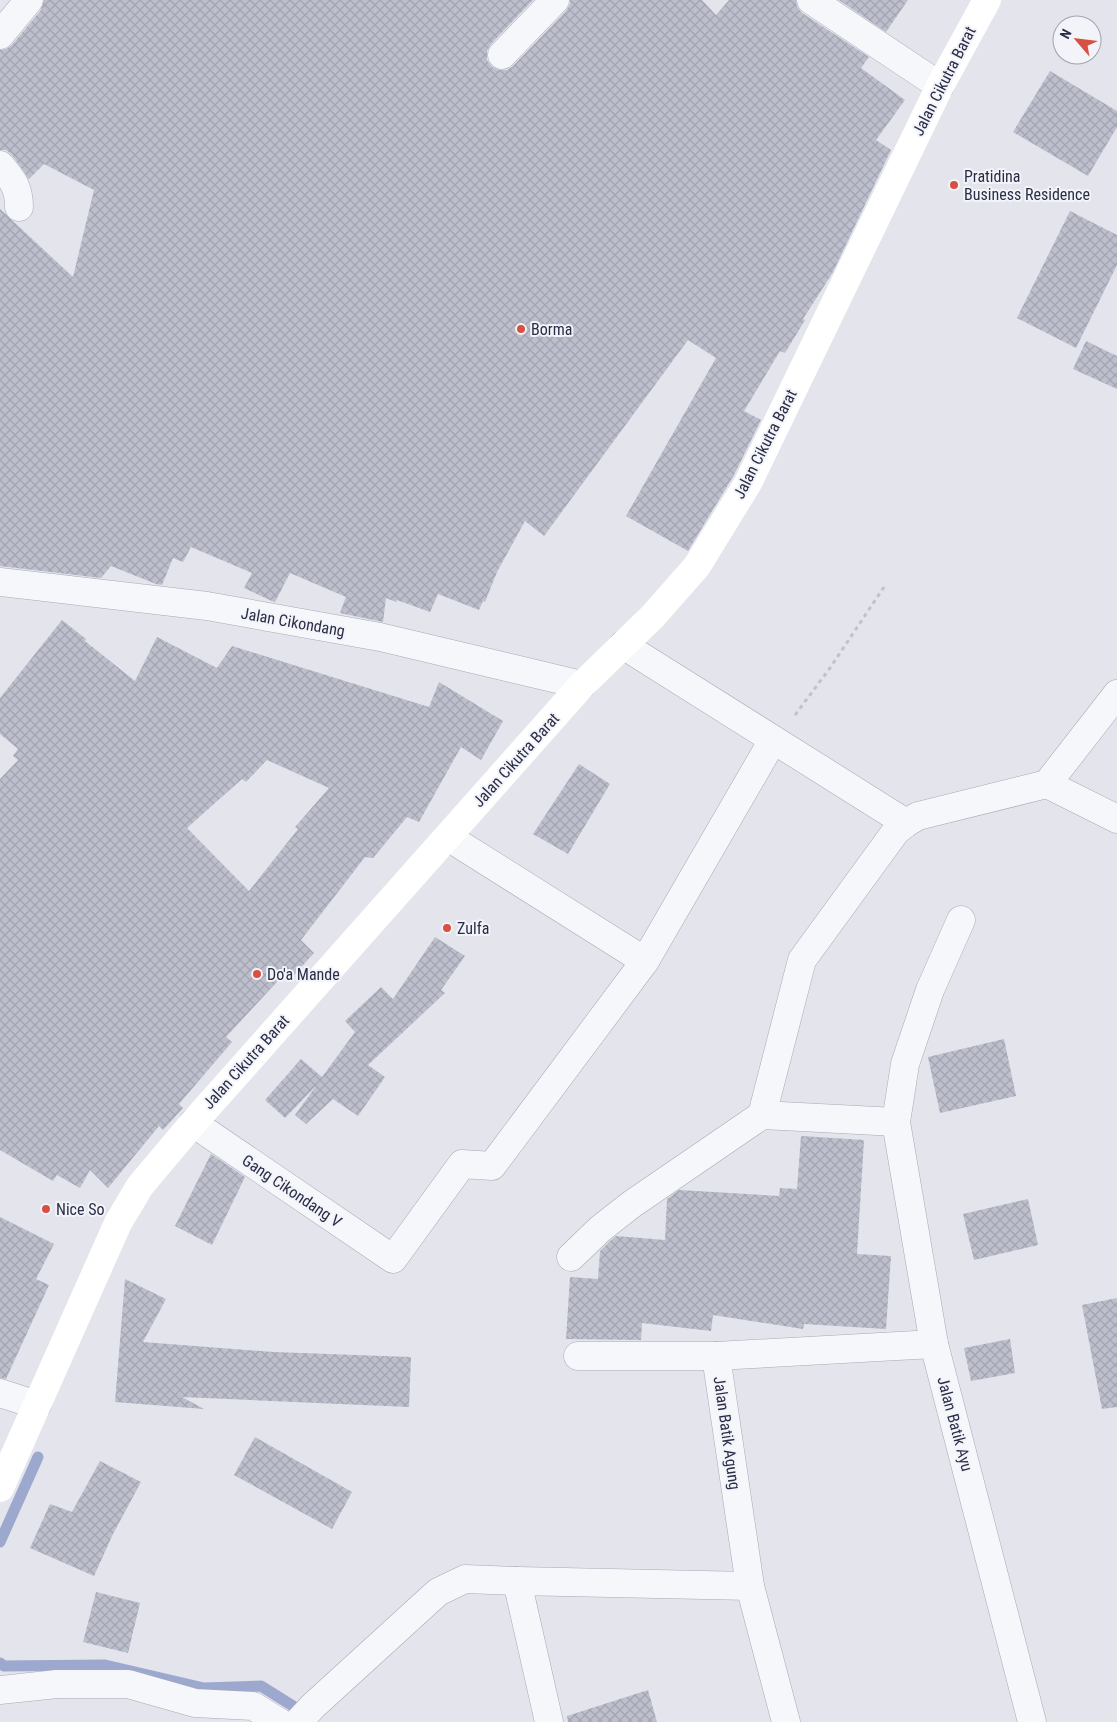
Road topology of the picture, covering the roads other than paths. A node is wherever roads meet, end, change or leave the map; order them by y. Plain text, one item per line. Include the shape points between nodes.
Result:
1 (29, 0) edge
2 (556, 0) edge
3 (811, 0) edge
4 (987, 0) edge
5 (0, 35) edge
6 (502, 55) dead end
7 (940, 86) junction
8 (0, 164) edge
9 (19, 207) dead end
10 (0, 582) edge
11 (623, 646) junction
12 (582, 685) junction
13 (1117, 694) edge
14 (774, 741) junction
15 (1047, 784) junction
16 (1117, 819) edge
17 (906, 822) junction
18 (448, 837) junction
19 (961, 920) dead end
20 (645, 961) junction
21 (762, 1115) junction
22 (896, 1122) junction
23 (192, 1123) junction
24 (571, 1257) dead end
25 (934, 1344) junction
26 (578, 1356) dead end
27 (716, 1356) junction
28 (0, 1392) edge
29 (37, 1405) junction
30 (4, 1471) edge
31 (517, 1581) junction
32 (750, 1586) junction
33 (0, 1690) edge
34 (279, 1722) edge
35 (298, 1722) edge
36 (549, 1722) edge
37 (786, 1722) edge
38 (1032, 1722) edge

1 - 5 street
2 - 6 street
3 - 7 street
4 - 7 main road, Jalan Cikutra Barat
7 - 11 main road, Jalan Cikutra Barat via 748,483 696,566
8 - 9 street via 14,182
10 - 12 street, Jalan Cikondang via 207,606 380,637
11 - 12 main road, Jalan Cikutra Barat
11 - 14 street
12 - 18 main road, Jalan Cikutra Barat
13 - 15 street
14 - 17 street
14 - 20 street
15 - 16 street
15 - 17 street via 918,816
17 - 21 street via 896,831 802,960
18 - 20 street
18 - 23 main road, Jalan Cikutra Barat
19 - 22 street, Jalan Batik Ayu via 930,990 905,1064
20 - 23 street, Gang Cikondang V via 492,1166 462,1164 393,1259
21 - 22 street
21 - 24 street via 632,1204
22 - 25 street, Jalan Batik Ayu
23 - 29 main road, Jalan Cikutra Barat via 140,1186 118,1223
25 - 27 street, Jalan Batik Agung
25 - 38 street, Jalan Batik Ayu
26 - 27 street
27 - 32 street, Jalan Batik Agung
28 - 29 street
29 - 30 main road, Jalan Cikutra Barat
31 - 32 street
31 - 35 street via 465,1579 438,1592
31 - 36 street
32 - 37 street, Jalan Batik Agung
33 - 34 street via 57,1684 128,1684 195,1703 252,1706

